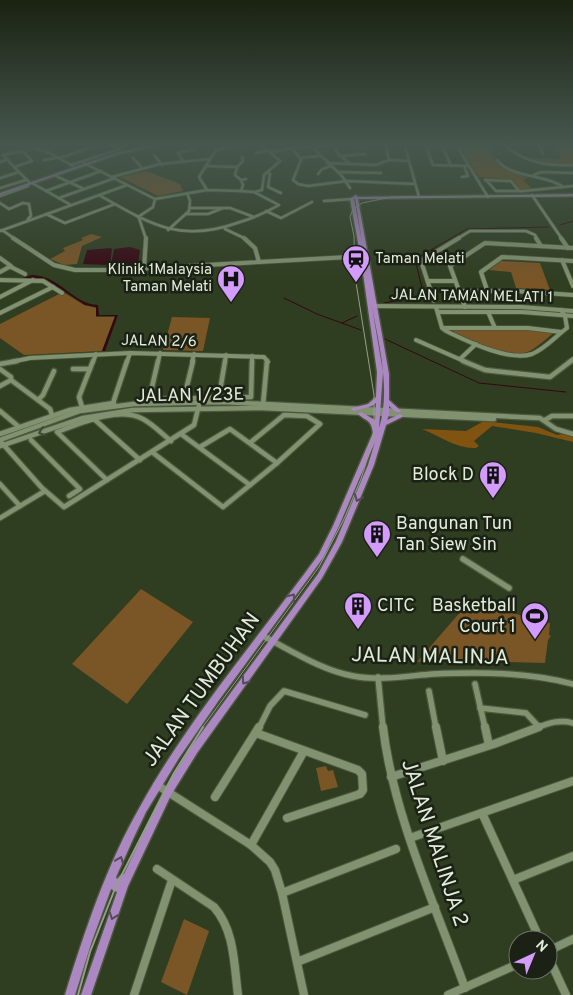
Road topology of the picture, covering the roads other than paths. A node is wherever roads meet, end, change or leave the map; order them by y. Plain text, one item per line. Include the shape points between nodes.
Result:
1 (12, 189) edge
2 (43, 189) edge
3 (50, 189) edge
4 (83, 189) edge
5 (115, 189) edge
6 (136, 189) edge
7 (262, 189) edge
8 (273, 189) edge
9 (417, 189) edge
10 (484, 189) edge
11 (495, 189) edge
12 (533, 189) edge
13 (207, 190) joint
14 (46, 191) junction
15 (241, 191) joint
16 (519, 191) joint
17 (254, 192) junction
18 (187, 193) junction
19 (281, 193) dead end
20 (0, 194) edge
21 (99, 195) junction
22 (488, 196) junction
23 (533, 196) junction
24 (573, 196) edge
25 (419, 197) junction
26 (59, 198) junction
27 (155, 199) junction
28 (344, 199) joint
29 (355, 199) junction
30 (324, 201) dead end
31 (312, 202) dead end
32 (0, 203) edge
33 (115, 204) junction
34 (62, 205) dead end
35 (71, 205) junction
36 (227, 206) junction
37 (190, 208) junction
38 (54, 209) junction
39 (266, 211) junction
40 (31, 214) junction
41 (46, 214) junction
42 (187, 214) junction
43 (254, 217) junction
44 (138, 218) junction
45 (28, 220) junction
46 (225, 228) junction
47 (168, 230) junction
48 (1, 231) edge
49 (541, 246) junction
50 (568, 248) junction
51 (573, 248) edge
52 (365, 255) junction
53 (0, 258) edge
54 (562, 260) junction
55 (573, 261) edge
56 (259, 262) junction
57 (11, 266) junction
58 (144, 268) junction
59 (0, 272) edge
60 (25, 274) dead end
61 (0, 280) edge
62 (33, 280) junction
63 (428, 281) junction
64 (455, 281) junction
65 (573, 286) edge
66 (53, 287) junction
67 (487, 290) junction
68 (459, 291) junction
69 (62, 293) dead end
70 (573, 295) edge
71 (0, 297) edge
72 (434, 301) dead end
73 (374, 306) junction
74 (383, 306) joint
75 (465, 307) junction
76 (437, 310) junction
77 (573, 311) edge
78 (488, 312) junction
79 (564, 312) junction
80 (0, 313) edge
81 (573, 316) edge
82 (442, 328) junction
83 (495, 328) junction
84 (561, 332) junction
85 (416, 340) dead end
86 (476, 344) junction
87 (130, 352) junction
88 (160, 353) junction
89 (96, 354) junction
90 (194, 354) junction
91 (226, 355) junction
92 (252, 356) junction
93 (460, 359) junction
94 (573, 359) edge
95 (0, 364) edge
96 (90, 368) junction
97 (0, 369) edge
98 (74, 369) dead end
99 (54, 371) dead end
100 (11, 380) junction
101 (0, 386) edge
102 (219, 397) junction
103 (379, 397) junction
104 (184, 398) junction
105 (38, 400) junction
106 (149, 400) junction
107 (386, 400) junction
108 (200, 402) junction
109 (113, 403) junction
110 (263, 406) junction
111 (82, 407) junction
112 (199, 408) junction
113 (354, 409) junction
114 (0, 411) edge
115 (378, 412) junction
116 (399, 413) junction
117 (361, 414) junction
118 (52, 415) junction
119 (386, 416) junction
120 (573, 416) edge
121 (94, 419) junction
122 (544, 420) junction
123 (19, 427) junction
124 (376, 433) junction
125 (0, 434) edge
126 (181, 434) junction
127 (573, 434) edge
128 (0, 439) edge
129 (31, 440) dead end
130 (171, 441) junction
131 (251, 442) junction
132 (2, 446) edge
133 (200, 447) junction
134 (152, 452) junction
135 (140, 460) junction
136 (277, 462) junction
137 (107, 480) junction
138 (0, 484) edge
139 (250, 485) junction
140 (45, 491) junction
141 (69, 496) dead end
142 (20, 506) junction
143 (0, 518) edge
144 (463, 559) dead end
145 (509, 588) dead end
146 (276, 617) junction
147 (286, 624) junction
148 (263, 636) junction
149 (274, 642) junction
150 (252, 650) junction
151 (263, 657) junction
152 (378, 677) junction
153 (475, 684) dead end
154 (573, 684) edge
155 (429, 691) dead end
156 (480, 708) junction
157 (366, 715) dead end
158 (573, 723) edge
159 (539, 727) junction
160 (256, 733) junction
161 (489, 745) junction
162 (304, 750) junction
163 (443, 761) junction
164 (181, 771) junction
165 (163, 775) junction
166 (391, 777) junction
167 (573, 781) edge
168 (157, 785) junction
169 (168, 792) junction
170 (215, 797) dead end
171 (482, 812) junction
172 (286, 818) dead end
173 (148, 832) junction
174 (129, 837) junction
175 (410, 838) junction
176 (251, 845) junction
177 (396, 849) dead end
178 (573, 856) edge
179 (157, 870) dead end
180 (129, 873) junction
181 (112, 879) junction
182 (172, 880) junction
183 (513, 880) junction
184 (282, 893) junction
185 (435, 907) junction
186 (535, 930) edge
187 (573, 939) edge
188 (558, 946) edge
189 (297, 962) junction
190 (508, 969) edge
191 (558, 978) edge
192 (465, 988) junction
193 (70, 995) edge
194 (86, 995) edge
195 (134, 995) edge
196 (238, 995) edge
197 (304, 995) edge
198 (448, 995) edge
199 (566, 995) edge

1 - 20 main road
2 - 14 street
3 - 14 street
4 - 26 street
5 - 21 street
6 - 27 street
7 - 17 street
8 - 19 street
9 - 25 street
10 - 22 street
11 - 16 street
12 - 16 street
13 - 15 street
13 - 18 street
14 - 26 street
15 - 17 street
17 - 39 street via 278,203
18 - 27 street
18 - 37 street
21 - 33 street
21 - 35 street
22 - 23 main road
22 - 25 main road
23 - 24 main road
23 - 50 street
25 - 29 main road
25 - 29 main road
26 - 35 street
27 - 44 street via 153,207
28 - 29 main road
28 - 30 street
29 - 52 main road
31 - 39 street via 281,218
32 - 40 street via 9,209 27,203
33 - 41 street via 64,223
33 - 44 street
34 - 38 street
35 - 38 street
36 - 37 street
36 - 42 street via 208,214
36 - 43 street via 237,207
37 - 42 street
38 - 40 street
38 - 41 street
39 - 43 street
40 - 45 street
41 - 45 street
42 - 47 street
43 - 46 street
44 - 47 street
44 - 58 street via 146,237
45 - 48 street
46 - 47 street via 192,233
46 - 56 street via 253,244 258,251
48 - 58 street via 46,261 63,268 103,271
49 - 50 street
49 - 63 street via 535,235 526,231 468,232 421,261
49 - 64 street via 485,243 450,266
50 - 51 street
52 - 56 street
52 - 73 main road
53 - 57 street
54 - 55 street
54 - 65 street
54 - 67 street via 502,257 480,272
56 - 58 street
57 - 59 street
57 - 60 street
61 - 62 street
62 - 66 street via 43,280
62 - 71 street
63 - 64 street
63 - 72 street
64 - 68 street
66 - 69 street
66 - 80 street
67 - 68 street
67 - 70 street
68 - 75 street
73 - 74 main road
73 - 103 main road
73 - 107 main road, JALAN TUMBUHAN via 386,374
74 - 76 street, JALAN TAMAN MELATI 1
75 - 76 street, JALAN TAMAN MELATI 1
75 - 79 street, JALAN TAMAN MELATI 1 via 521,307
76 - 78 street
76 - 82 street
77 - 79 street, JALAN TAMAN MELATI 1
78 - 79 street
78 - 83 street
79 - 81 street
79 - 84 street via 567,328
82 - 83 street
82 - 86 street
83 - 84 street
84 - 86 street via 532,354 492,351
85 - 93 street
86 - 93 street
87 - 88 street, JALAN 2/6
87 - 89 street, JALAN 2/6
87 - 109 street
88 - 90 street, JALAN 2/6
88 - 106 street
89 - 95 street, JALAN 2/6 via 30,358
89 - 96 street
90 - 91 street, JALAN 2/6
90 - 104 street
91 - 92 street, JALAN 2/6
91 - 102 street
92 - 102 street via 251,397
92 - 110 street via 268,360
93 - 94 street via 485,370 550,377
96 - 98 street
96 - 111 street via 78,398
97 - 100 street
99 - 105 street via 44,395
100 - 101 street
100 - 105 street
102 - 104 street
103 - 113 main road via 370,405
103 - 115 main road
104 - 106 street
105 - 118 street via 50,409
106 - 109 street
107 - 116 main road
107 - 119 main road, JALAN TUMBUHAN
108 - 110 street, JALAN 1/23E
108 - 112 street
108 - 128 street, JALAN 1/23E via 134,404 87,410
109 - 111 street
110 - 112 street, JALAN 1/23E
110 - 113 street, JALAN 1/23E
110 - 117 street, JALAN 1/23E
111 - 118 street
112 - 126 street via 194,425
112 -> 132 street, JALAN 1/23E via 100,414
113 - 115 street, JALAN 1/23E
114 - 123 street
115 - 117 street, JALAN 1/23E
115 - 119 street, JALAN 1/23E
115 - 124 main road, JALAN TUMBUHAN
116 - 119 main road
116 - 119 street, JALAN 1/23E
116 - 122 street, JALAN 1/23E
117 - 124 main road via 372,420
118 - 123 street
119 -> 147 main road, JALAN TUMBUHAN via 371,465 339,542
120 - 122 street, JALAN 1/23E via 552,416
121 - 130 street via 142,418
121 - 135 street
121 - 137 street via 57,432
122 - 127 street via 556,429
123 - 125 street
146 -> 124 main road, JALAN TUMBUHAN via 321,556
126 - 130 street
126 - 133 street
128 - 132 street
129 - 141 street via 80,489
130 - 134 street
131 - 133 street via 229,429
131 - 136 street
131 - 136 street via 284,415 307,416 320,424
132 - 140 street
133 - 139 street
134 - 135 street
134 - 139 street via 221,507
135 - 137 street
136 - 139 street
137 - 140 street via 68,505 60,505
138 - 142 street
140 - 142 street
142 - 143 street
144 - 145 street
146 - 147 main road via 274,625 277,630
146 - 148 main road, JALAN TUMBUHAN
147 - 149 main road, JALAN TUMBUHAN
148 - 149 street, JALAN MALINJA
148 - 150 main road, JALAN TUMBUHAN
149 - 151 main road, JALAN TUMBUHAN
149 - 152 street, JALAN MALINJA via 327,668 352,676
150 - 151 main road via 263,649
150 - 165 main road, JALAN TUMBUHAN
151 -> 164 main road, JALAN TUMBUHAN
152 - 154 street, JALAN MALINJA via 482,673
152 - 166 street, JALAN MALINJA 2
153 - 156 street
155 - 163 street
156 - 159 street via 526,712
156 - 161 street
157 - 160 street via 284,691 270,706
158 - 159 street via 566,720
159 - 161 street
160 - 162 street
160 - 170 street
161 - 163 street
162 - 172 street via 359,770 363,790 360,794
162 - 176 street
163 - 166 street
164 - 165 main road via 168,782
164 - 169 main road, JALAN TUMBUHAN
165 - 168 main road, JALAN TUMBUHAN
166 - 175 street, JALAN MALINJA 2
167 - 171 street
168 - 169 street
168 - 174 main road, JALAN TUMBUHAN
169 - 173 main road, JALAN TUMBUHAN
169 - 176 street
171 - 175 street
171 - 183 street
173 - 174 main road via 142,823
173 - 180 main road, JALAN TUMBUHAN
181 -> 174 main road, JALAN TUMBUHAN
175 - 185 street, JALAN MALINJA 2
176 - 184 street via 272,866
177 - 184 street
178 - 183 street
179 - 182 street
180 - 181 main road via 118,887
180 -> 194 main road, JALAN TUMBUHAN
181 - 193 main road, JALAN TUMBUHAN
182 - 195 street
182 - 196 street via 222,914
183 - 186 street
184 - 189 street
185 - 189 street
185 - 192 street, JALAN MALINJA 2
187 - 188 street
189 - 197 street
190 - 192 street
191 - 199 street
192 - 198 street

